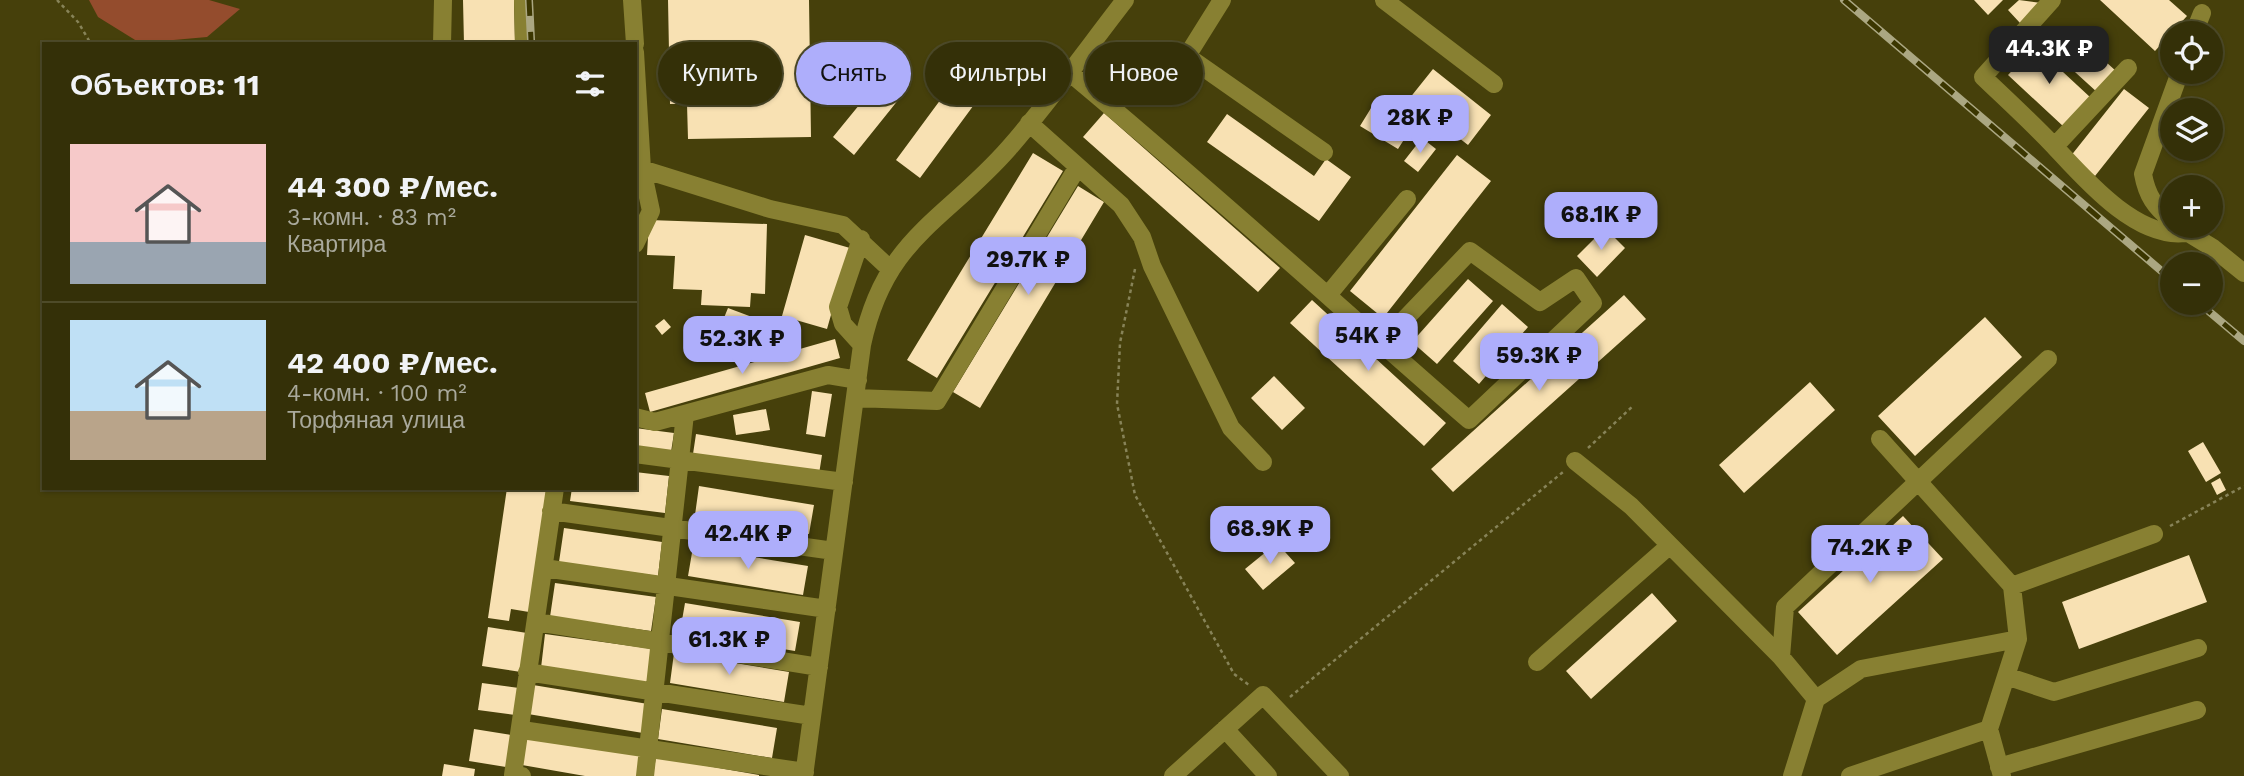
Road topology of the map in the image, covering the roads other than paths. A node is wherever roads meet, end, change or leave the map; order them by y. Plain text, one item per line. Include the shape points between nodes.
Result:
1 (443, 0) edge
2 (523, 0) edge
3 (632, 0) edge
4 (1125, 0) edge
5 (1222, 0) edge
6 (1384, 0) edge
7 (2052, 0) edge
8 (2202, 13) dead end
9 (2199, 21) edge
10 (442, 42) edge
11 (524, 42) edge
12 (635, 42) edge
13 (2128, 68) dead end
14 (1071, 69) edge
15 (1071, 74) edge
16 (1494, 84) dead end
17 (2176, 84) edge
18 (1043, 105) edge
19 (637, 110) edge
20 (1029, 122) junction
21 (2055, 146) junction
22 (1324, 152) dead end
23 (639, 167) edge
24 (1077, 168) junction
25 (1407, 199) dead end
26 (2160, 210) edge
27 (2160, 232) edge
28 (2197, 238) edge
29 (861, 239) junction
30 (637, 240) edge
31 (890, 269) junction
32 (2244, 273) edge
33 (1328, 295) junction
34 (1382, 344) junction
35 (862, 345) junction
36 (2048, 359) dead end
37 (856, 389) junction
38 (685, 414) junction
39 (637, 418) edge
40 (1880, 439) dead end
41 (637, 454) edge
42 (680, 458) junction
43 (1575, 461) road end
44 (1263, 462) dead end
45 (844, 482) junction
46 (1918, 482) junction
47 (555, 490) edge
48 (551, 511) junction
49 (672, 529) junction
50 (2154, 534) road end
51 (1669, 546) junction
52 (835, 551) junction
53 (544, 568) junction
54 (666, 585) junction
55 (2012, 586) junction
56 (827, 609) junction
57 (536, 622) junction
58 (2018, 639) junction
59 (660, 642) junction
60 (2198, 648) dead end
61 (1781, 657) junction
62 (1537, 663) dead end
63 (819, 667) junction
64 (527, 672) junction
65 (2006, 677) junction
66 (654, 692) junction
67 (1816, 699) junction
68 (2197, 710) dead end
69 (812, 716) junction
70 (1225, 729) junction
71 (1989, 729) junction
72 (522, 730) junction
73 (648, 748) junction
74 (2000, 772) edge
75 (804, 774) edge
76 (522, 776) edge
77 (645, 776) edge
78 (1173, 776) edge
79 (1268, 776) edge
80 (1340, 776) edge
81 (1792, 776) edge
82 (1850, 776) edge

1 - 10 street
2 - 11 street
3 - 12 street
4 - 14 street
5 - 22 street via 1187,56
6 - 16 street
7 - 21 street via 1983,76
8 - 9 street
13 - 21 street
15 - 33 street
17 - 26 street via 2143,174 2146,190
18 - 20 street
19 - 23 street
20 - 24 street
20 - 31 street via 990,167 905,247
21 - 27 street via 2096,191
23 - 29 street via 770,209 830,220
23 - 30 street via 651,211
24 - 37 street via 937,401
24 - 44 street via 1121,205 1142,236 1152,266 1231,428
25 - 33 street
28 - 32 street
29 - 31 street
29 - 35 street via 838,307 843,324
31 - 35 street via 870,313
33 - 34 street
34 - 34 street via 1469,420 1593,303 1576,278 1540,302 1470,251
35 - 37 street
36 - 46 street
37 - 38 street via 828,375
37 - 45 street
38 - 39 street via 655,422
38 - 42 street
40 - 46 street
41 - 42 street
42 - 45 street
42 - 49 street
43 - 51 street via 1631,506
45 - 52 street
46 - 55 street
46 - 61 street via 1785,607
47 - 48 street
48 - 49 street
48 - 53 street
49 - 52 street
49 - 54 street
50 - 55 street
51 - 61 street
51 - 62 street
52 - 56 street
53 - 54 street
53 - 57 street
54 - 56 street
54 - 59 street
55 - 58 street
56 - 63 street
57 - 59 street
57 - 64 street
58 - 65 street
58 - 67 street via 1861,669
59 - 63 street
59 - 66 street
60 - 65 street via 2054,692
61 - 67 street
63 - 69 street
64 - 66 street
64 - 72 street
65 - 71 street
66 - 69 street
66 - 73 street
67 - 81 street
68 - 74 street
69 - 75 street
70 - 78 street
70 - 79 street
70 - 80 street via 1263,695
71 - 74 street
71 - 82 street
72 - 73 street
72 - 76 street via 513,775
73 - 75 street
73 - 77 street

